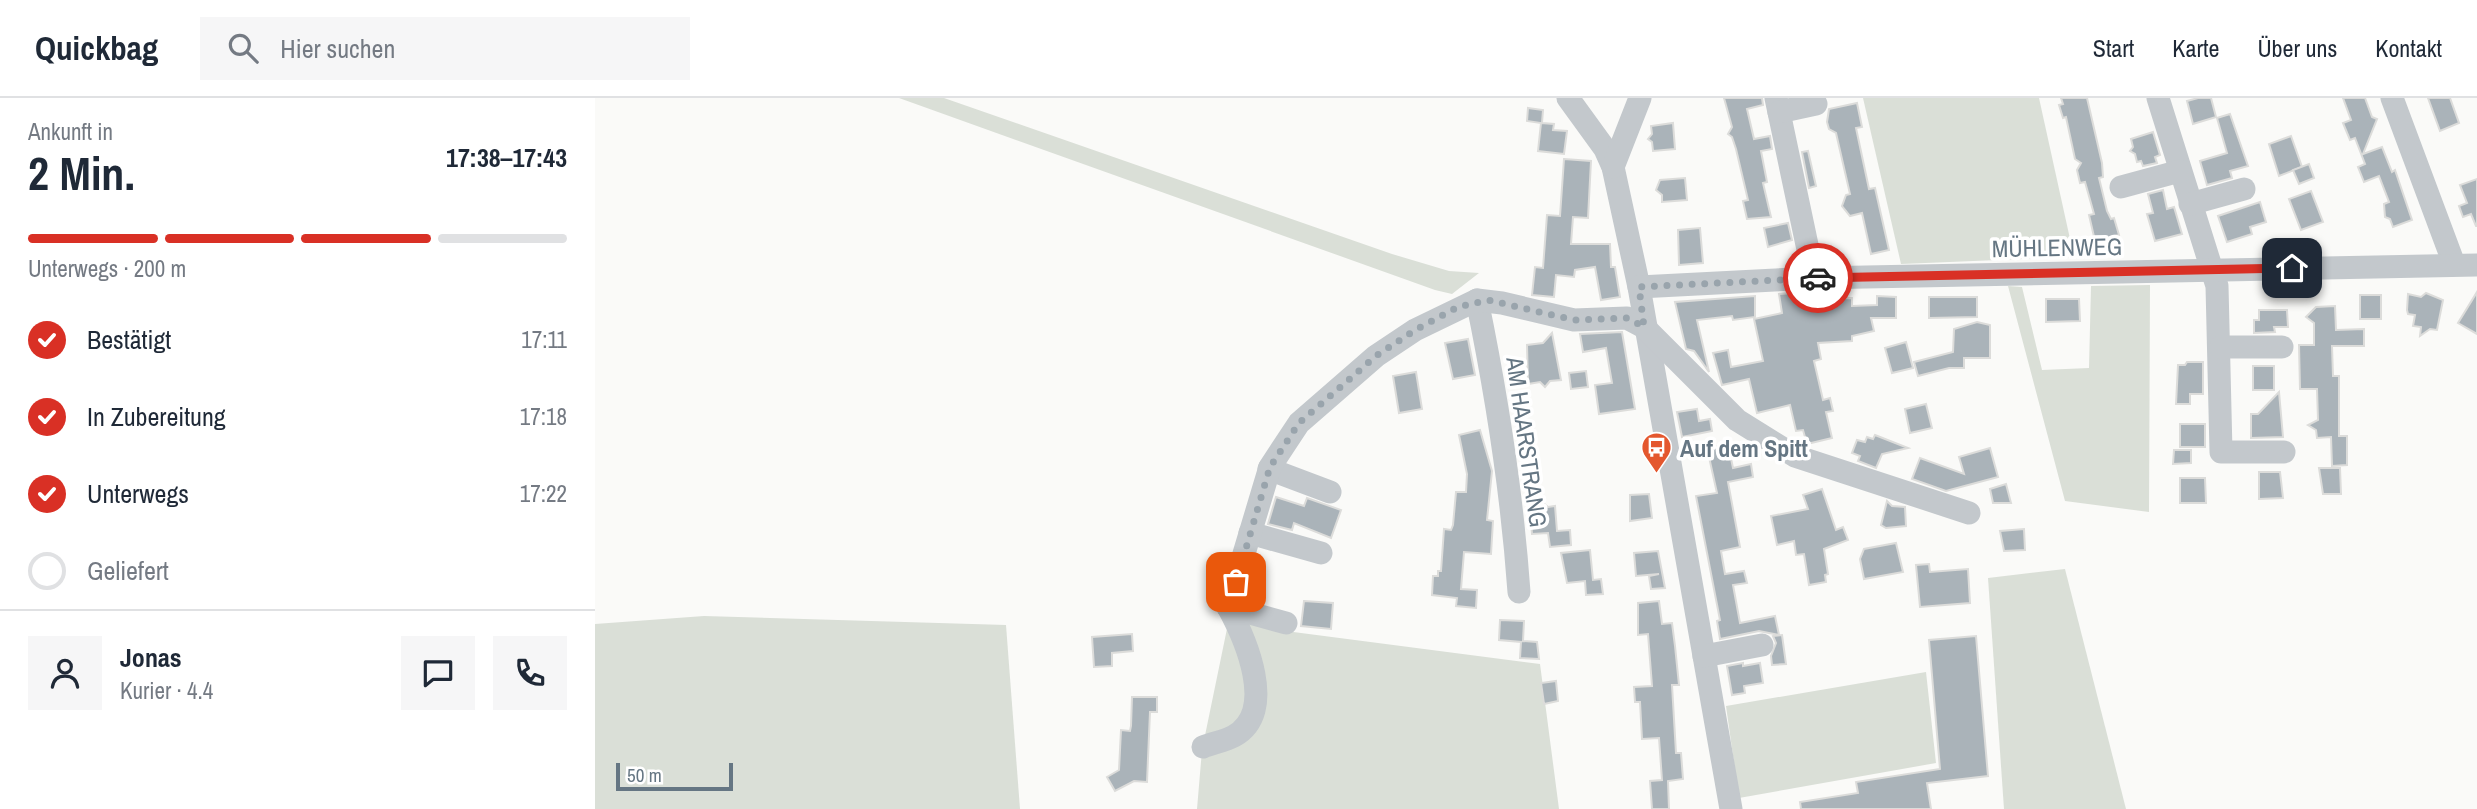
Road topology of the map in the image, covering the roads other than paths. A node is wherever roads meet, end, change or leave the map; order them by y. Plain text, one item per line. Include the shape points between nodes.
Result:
1 (1568, 98) edge
2 (1640, 98) edge
3 (2158, 98) edge
4 (2392, 98) edge
5 (1817, 104) dead end
6 (1777, 105) edge
7 (1613, 167) junction
8 (2180, 171) junction
9 (2120, 187) dead end
10 (2244, 189) dead end
11 (2190, 204) junction
12 (2466, 264) edge
13 (2211, 270) junction
14 (1814, 278) junction
15 (1639, 287) junction
16 (1477, 300) junction
17 (1644, 327) junction
18 (2221, 347) junction
19 (2282, 347) dead end
20 (2284, 452) dead end
21 (1269, 469) junction
22 (1330, 492) dead end
23 (1969, 513) dead end
24 (1250, 533) junction
25 (1321, 553) dead end
26 (1519, 593) dead end
27 (1229, 607) junction
28 (1286, 623) dead end
29 (1762, 645) dead end
30 (1704, 656) junction
31 (1203, 747) dead end
32 (1731, 809) edge

1 - 7 street
2 - 7 street
3 - 8 street
4 - 12 street
5 - 6 street
6 - 14 street
7 - 15 street
8 - 9 street
8 - 11 street
10 - 11 street
11 - 13 street
12 - 13 street, MÜHLENWEG
13 - 14 street, MÜHLENWEG
13 - 18 street via 2220,304
14 - 15 street, MÜHLENWEG
15 - 17 street
16 - 17 street via 1574,320 1627,318
16 - 21 street via 1415,330 1376,356 1299,423
16 - 26 street, AM HAARSTRANG via 1499,405
17 - 23 street via 1737,420 1795,456
17 - 30 street
18 - 19 street
18 - 20 street via 2221,452
21 - 22 street
21 - 24 street
24 - 25 street
24 - 27 street
27 - 28 street
27 - 31 street via 1247,642 1256,687 1251,719 1235,736
29 - 30 street
30 - 32 street

